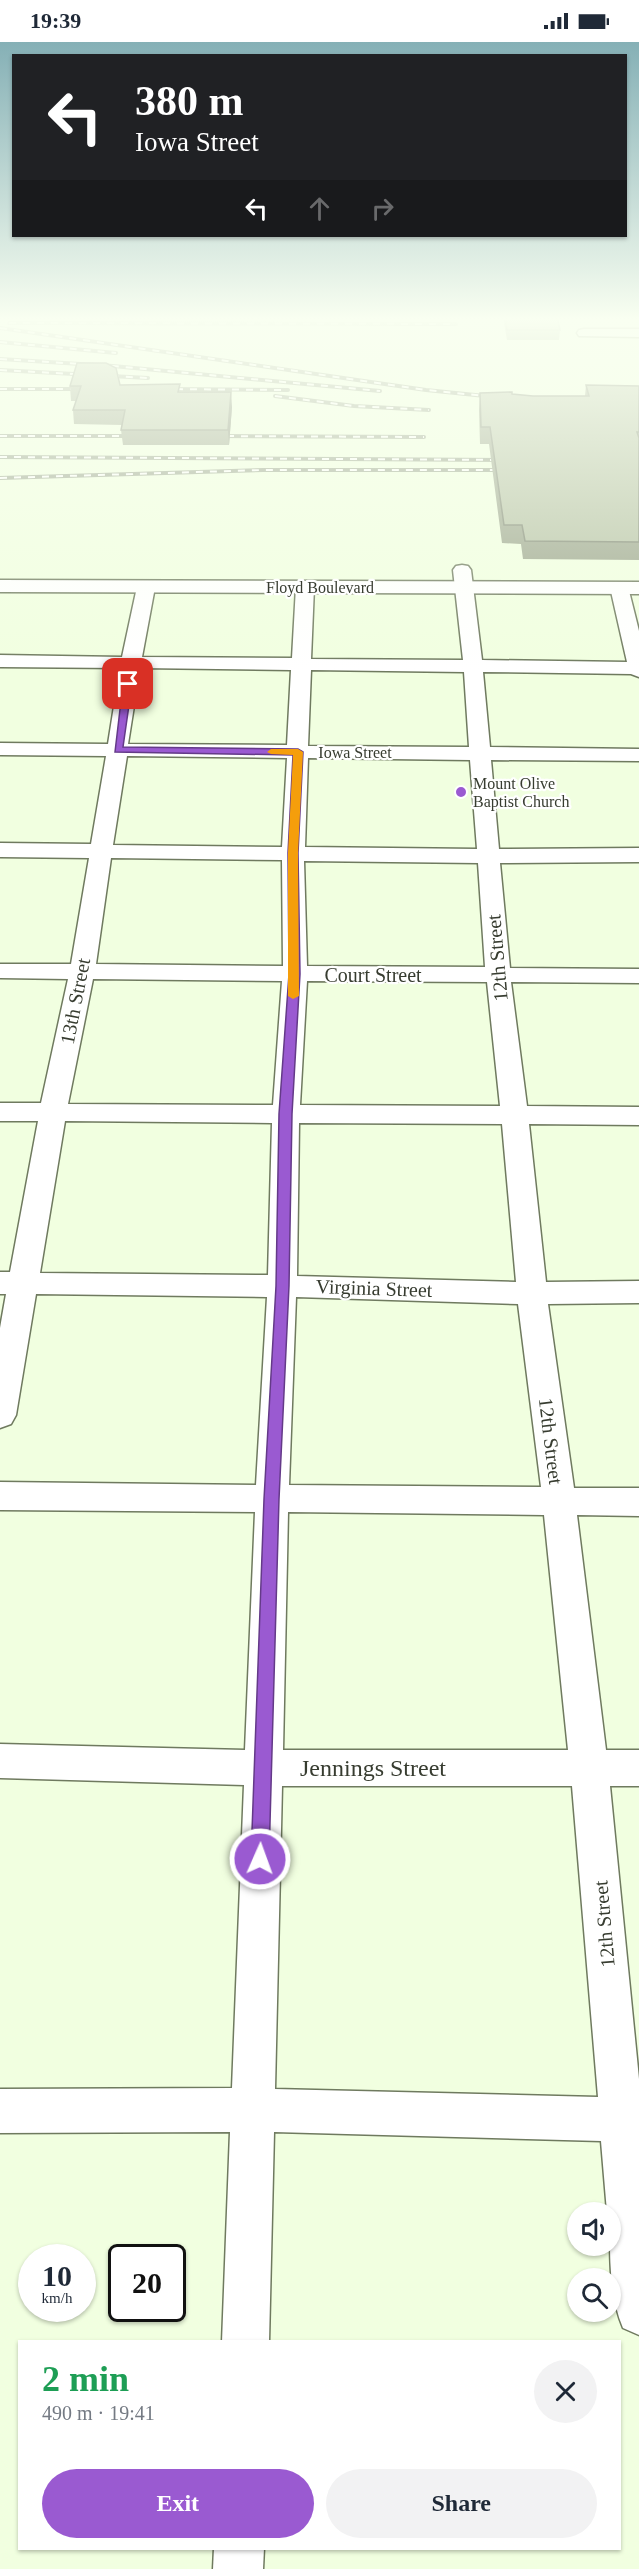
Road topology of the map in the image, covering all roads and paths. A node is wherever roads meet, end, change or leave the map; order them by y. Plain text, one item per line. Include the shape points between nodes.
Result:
1 (463, 579) junction
2 (0, 586) edge
3 (146, 587) junction
4 (629, 587) edge
5 (305, 588) junction
6 (0, 662) edge
7 (131, 662) junction
8 (301, 664) junction
9 (472, 665) junction
10 (639, 669) edge
11 (0, 749) edge
12 (118, 750) junction
13 (298, 752) junction
14 (480, 753) junction
15 (639, 755) edge
16 (0, 850) edge
17 (100, 850) junction
18 (293, 853) junction
19 (639, 855) edge
20 (488, 856) junction
21 (0, 971) edge
22 (82, 973) junction
23 (294, 974) junction
24 (498, 975) junction
25 (639, 976) edge
26 (0, 1112) edge
27 (53, 1112) junction
28 (286, 1114) junction
29 (515, 1116) junction
30 (639, 1116) edge
31 (12, 1283) edge
32 (282, 1286) junction
33 (639, 1292) edge
34 (532, 1293) junction
35 (0, 1415) edge
36 (0, 1496) edge
37 (272, 1499) junction
38 (559, 1501) junction
39 (639, 1502) edge
40 (0, 1761) edge
41 (589, 1767) junction
42 (263, 1768) junction
43 (639, 1768) edge
44 (251, 2110) junction
45 (0, 2111) edge
46 (631, 2120) edge
47 (639, 2312) edge
48 (244, 2340) edge
49 (239, 2550) edge
50 (238, 2569) edge

1 - 4 main road, Floyd Boulevard
1 - 5 main road, Floyd Boulevard
1 - 9 street, 12th Street
2 - 3 main road, Floyd Boulevard
3 - 5 main road, Floyd Boulevard
3 - 7 street, 13th Street
4 - 10 street
5 - 8 street
6 - 7 street
7 - 8 street
7 - 12 street, 13th Street
8 - 9 street
8 - 13 street
9 - 10 street
9 - 14 street, 12th Street
11 - 12 street, Iowa Street
12 - 13 street, Iowa Street
12 - 17 street, 13th Street
13 - 14 street, Iowa Street
13 - 18 street
14 - 15 street, Iowa Street
14 - 20 street, 12th Street
16 - 17 street
17 - 18 street
17 - 22 street, 13th Street
18 - 20 street
18 - 23 street
19 - 20 street
20 - 24 street, 12th Street
21 - 22 street, Court Street
22 - 23 street, Court Street
22 - 27 street, 13th Street
23 - 24 street, Court Street
23 - 28 street
24 - 25 street, Court Street
24 - 29 street, 12th Street
26 - 27 street
27 - 28 street
27 - 31 street, 13th Street
28 - 29 street
28 - 32 street
29 - 30 street
29 - 34 street, 12th Street
31 - 32 street, Virginia Street
31 - 35 street, 13th Street
32 - 34 street, Virginia Street
32 - 37 street
33 - 34 street, Virginia Street
34 - 38 street, 12th Street
36 - 37 street
37 - 38 street
37 - 42 street
38 - 39 street
38 - 41 street, 12th Street
40 - 42 street, Jennings Street
41 - 42 street, Jennings Street
41 - 43 street, Jennings Street
41 - 46 street, 12th Street
42 - 44 street
44 - 45 street
44 - 46 street
44 - 48 street
46 - 47 street, 12th Street
49 - 50 street

